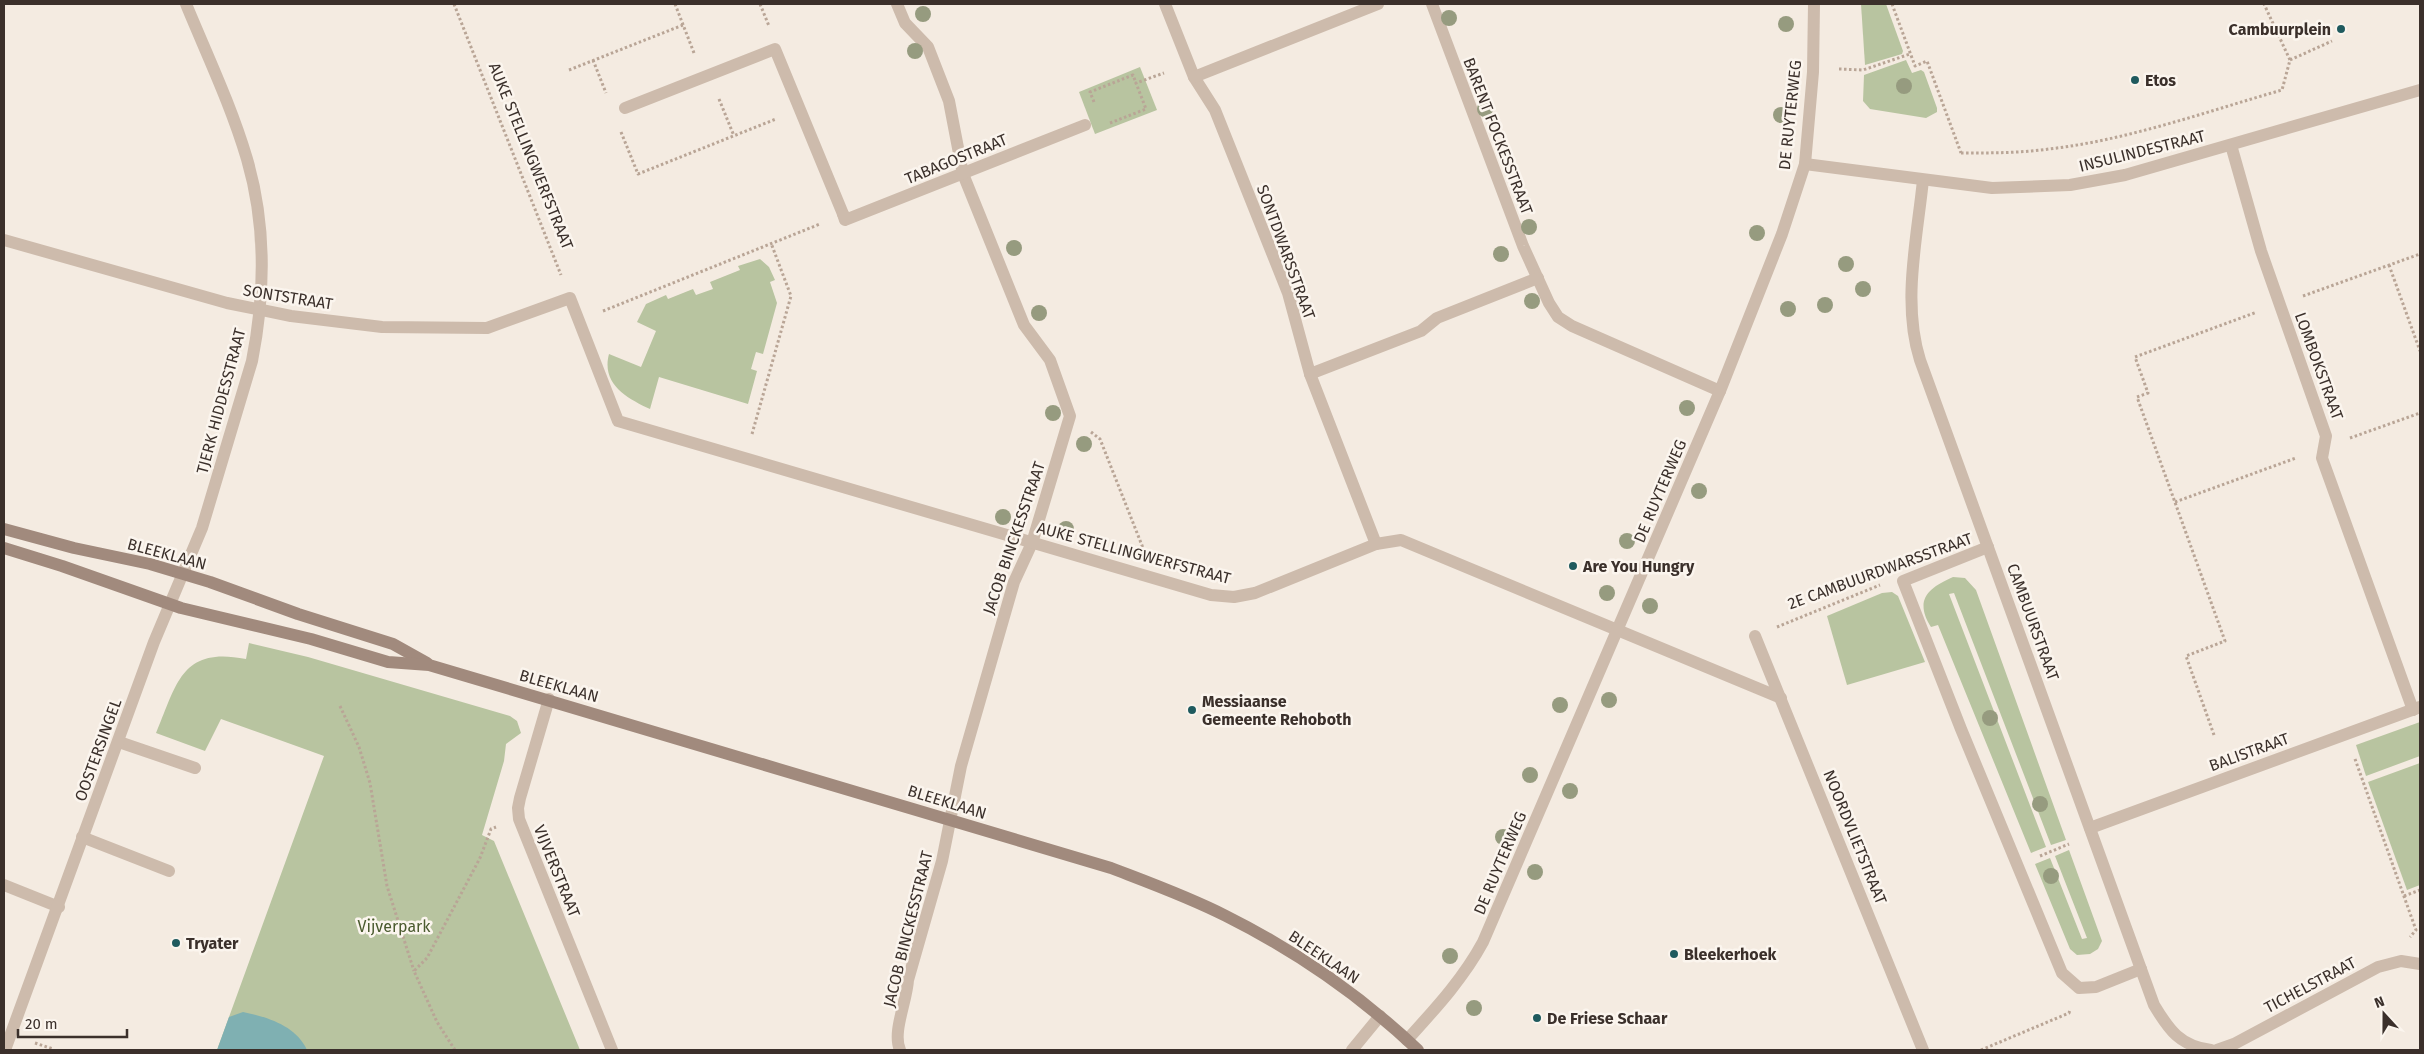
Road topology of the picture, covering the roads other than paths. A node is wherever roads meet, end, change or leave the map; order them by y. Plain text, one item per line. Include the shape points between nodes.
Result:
1 (186, 4) edge
2 (897, 4) edge
3 (1165, 4) edge
4 (1378, 4) edge
5 (1432, 4) edge
6 (1814, 4) edge
7 (1194, 77) junction
8 (2420, 90) edge
9 (625, 108) dead end
10 (1085, 125) road end
11 (2231, 145) junction
12 (1805, 164) junction
13 (963, 174) junction
14 (1923, 180) junction
15 (4, 240) edge
16 (1538, 278) junction
17 (570, 298) joint
18 (260, 311) junction
19 (1310, 374) junction
20 (1720, 391) junction
21 (4, 529) edge
22 (1032, 543) junction
23 (1376, 544) junction
24 (1988, 547) junction
25 (4, 548) edge
26 (183, 574) junction
27 (170, 604) junction
28 (1617, 631) junction
29 (1755, 636) road end
30 (429, 665) junction
31 (1780, 698) junction
32 (549, 700) junction
33 (2417, 709) edge
34 (119, 742) junction
35 (195, 768) dead end
36 (950, 820) junction
37 (2091, 832) junction
38 (82, 837) junction
39 (169, 871) dead end
40 (4, 885) edge
41 (58, 907) junction
42 (2420, 964) edge
43 (2141, 969) junction
44 (1380, 1016) junction
45 (1407, 1040) junction
46 (2205, 1049) edge
47 (5, 1050) edge
48 (612, 1050) edge
49 (900, 1050) edge
50 (1352, 1050) edge
51 (1418, 1050) edge
52 (1923, 1050) edge
53 (2217, 1050) edge

1 - 18 street, TJERK HIDDESSTRAAT via 247,160 261,240
2 - 13 street via 904,23 928,47 950,100
3 - 7 street, SONTDWARSSTRAAT
4 - 7 street
5 - 16 street, BARENT FOCKESSTRAAT
6 - 12 street, DE RUYTERWEG via 1813,68
7 - 19 street, SONTDWARSSTRAAT via 1215,110 1288,293
8 - 11 street, INSULINDESTRAAT
9 - 13 street, TABAGOSTRAAT via 775,49 845,220
10 - 13 street, TABAGOSTRAAT
11 - 14 street, INSULINDESTRAAT via 2125,175 2070,185 2017,188
11 - 33 street, LOMBOKSTRAAT via 2261,252 2326,436 2322,458
12 - 14 street, INSULINDESTRAAT
12 - 20 street, DE RUYTERWEG via 1782,234
13 - 22 street, JACOB BINCKESSTRAAT via 1024,325 1050,360 1070,416
14 - 24 street, CAMBUURSTRAAT via 1912,290 1914,341
15 - 18 street, SONTSTRAAT
16 - 19 street via 1437,318 1420,331
16 - 20 street, BARENT FOCKESSTRAAT via 1558,317 1572,326
17 - 18 street, SONTSTRAAT via 487,328 382,327
17 - 22 street, AUKE STELLINGWERFSTRAAT via 618,421
18 - 26 street, TJERK HIDDESSTRAAT via 252,361 233,428 202,528
19 - 23 street, SONTDWARSSTRAAT
20 - 28 street, DE RUYTERWEG
21 - 26 street, BLEEKLAAN
22 - 23 street, AUKE STELLINGWERFSTRAAT via 1211,595 1234,597 1255,593
22 - 36 street, JACOB BINCKESSTRAAT via 1014,582 961,766
23 - 28 street, AUKE STELLINGWERFSTRAAT via 1401,540
24 - 37 street, CAMBUURSTRAAT
24 - 43 street, 2E CAMBUURDWARSSTRAAT via 1903,582 2062,973 2079,988 2096,987
25 - 27 street, BLEEKLAAN
26 - 27 street, TJERK HIDDESSTRAAT
26 - 30 street, BLEEKLAAN via 393,644
27 - 30 street, BLEEKLAAN via 388,662
27 - 34 street, OOSTERSINGEL
28 - 31 street
28 - 45 street, DE RUYTERWEG via 1483,942 1460,979
29 - 31 street, NOORDVLIETSTRAAT
30 - 32 street, BLEEKLAAN
31 - 52 street, NOORDVLIETSTRAAT
32 - 36 street, BLEEKLAAN
32 - 48 street, VIJVERSTRAAT via 520,798 519,819
33 - 37 street, BALISTRAAT
34 - 35 street
34 - 38 street, OOSTERSINGEL
36 - 44 street, BLEEKLAAN via 1111,868 1177,893 1227,916 1309,963
36 - 49 street, JACOB BINCKESSTRAAT via 942,861 908,980 908,996 896,1040
37 - 43 street, CAMBUURSTRAAT
38 - 39 street
38 - 41 street, OOSTERSINGEL
40 - 41 street
41 - 47 street, OOSTERSINGEL
42 - 53 street, TICHELSTRAAT via 2390,962
43 - 46 street, CAMBUURSTRAAT via 2154,1005 2168,1029 2183,1041
44 - 45 street, BLEEKLAAN
44 - 50 street
45 - 51 street, BLEEKLAAN

